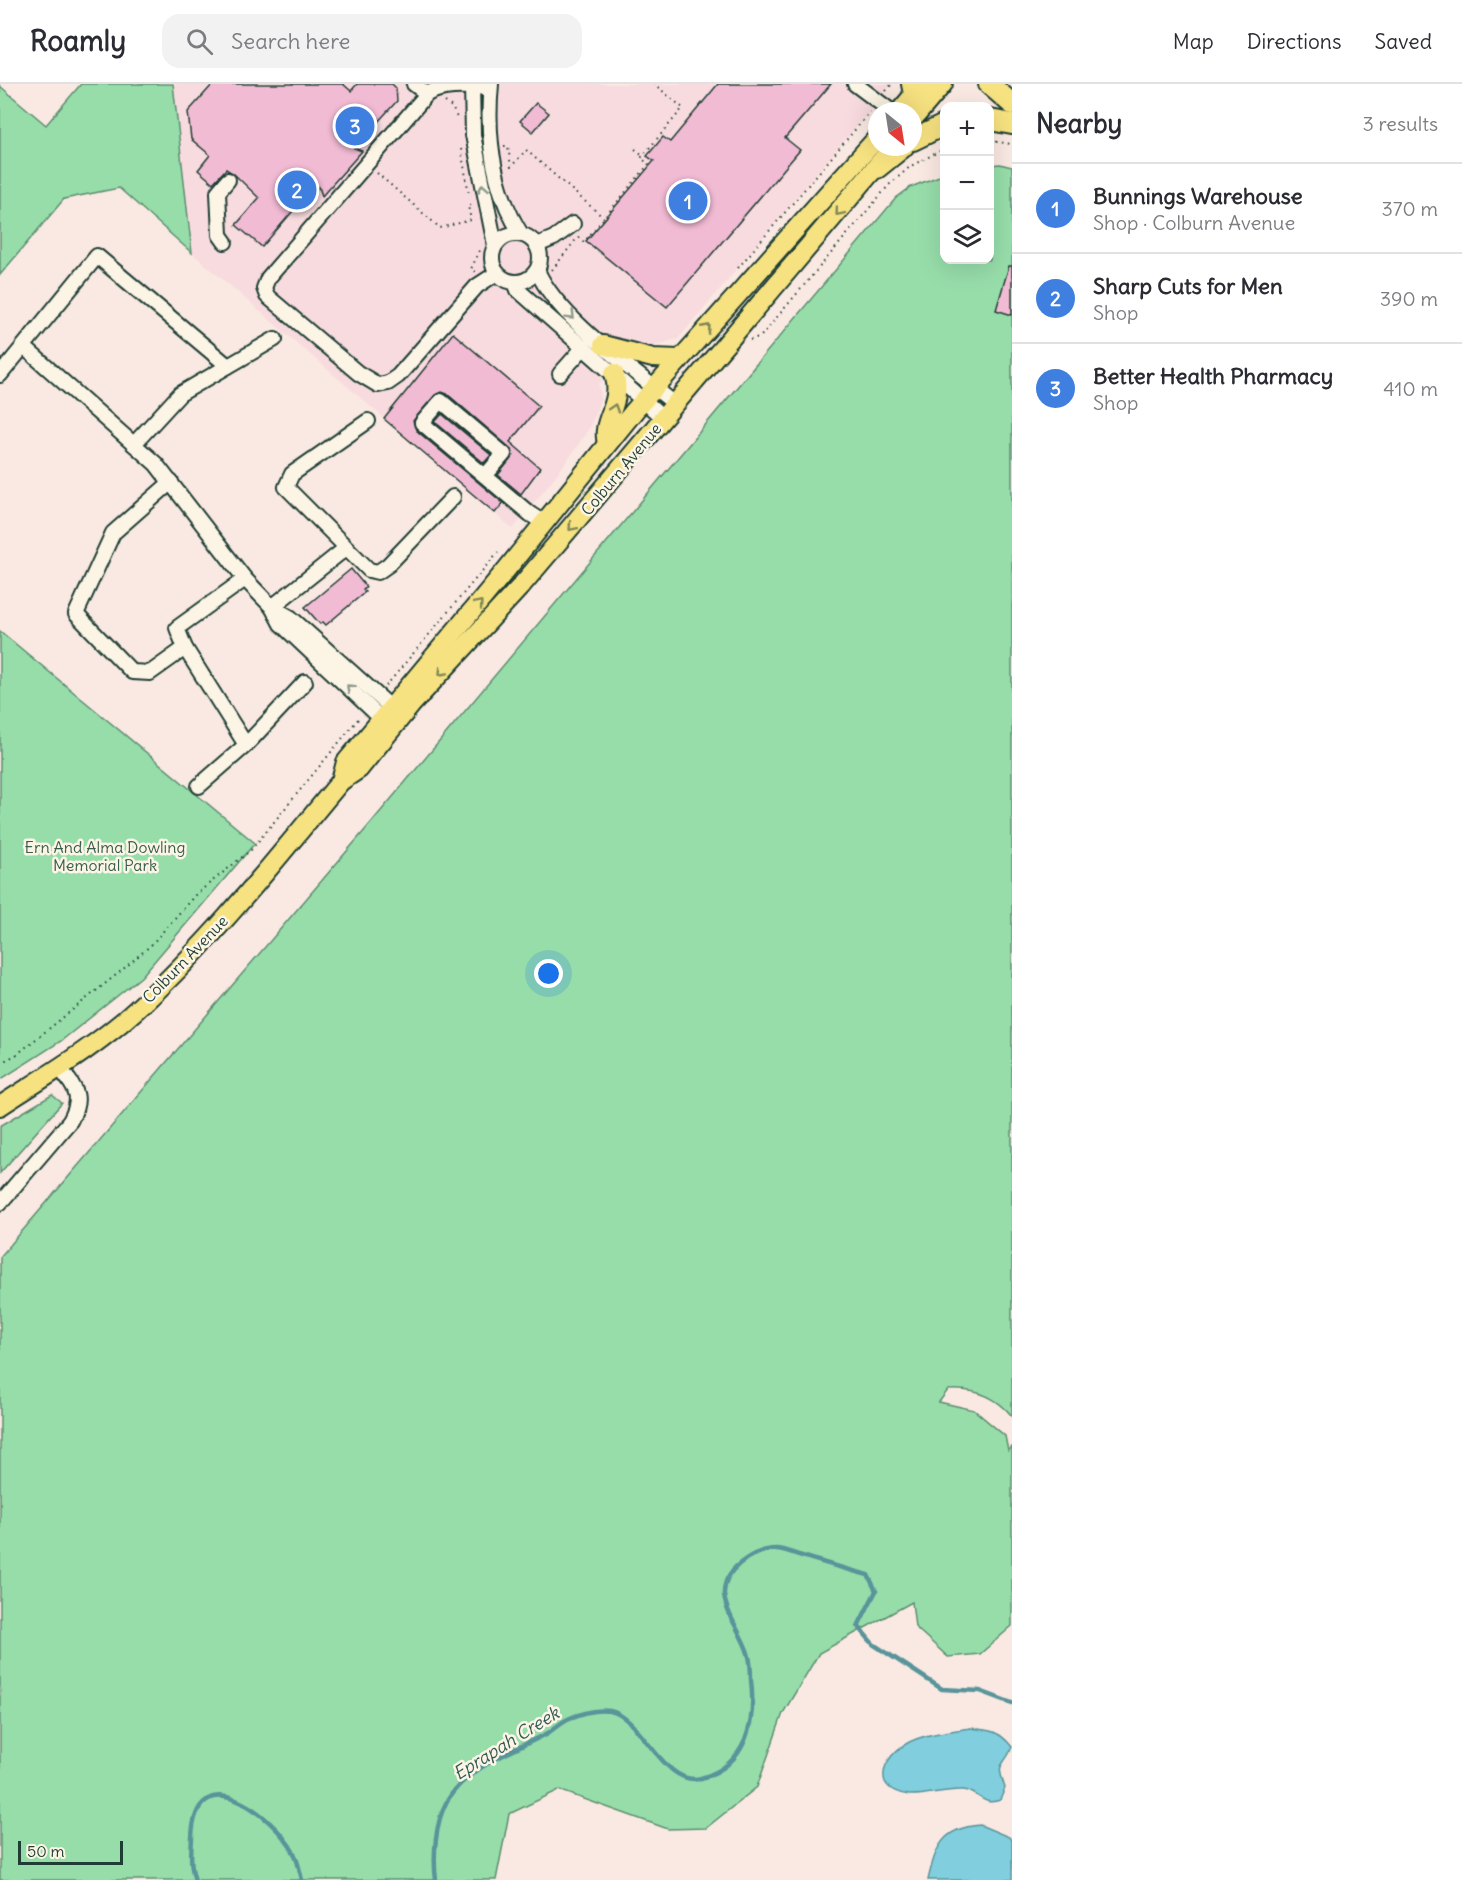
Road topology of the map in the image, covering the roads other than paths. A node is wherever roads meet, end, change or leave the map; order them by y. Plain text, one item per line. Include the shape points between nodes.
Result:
1 (414, 84) edge
2 (855, 84) edge
3 (943, 84) edge
4 (989, 84) edge
5 (472, 85) edge
6 (491, 86) edge
7 (916, 87) edge
8 (427, 94) junction
9 (879, 102) edge
10 (906, 102) edge
11 (1012, 104) edge
12 (922, 109) edge
13 (994, 121) edge
14 (1012, 124) edge
15 (940, 128) edge
16 (922, 136) edge
17 (868, 148) edge
18 (885, 156) edge
19 (892, 156) edge
20 (877, 168) junction
21 (228, 180) dead end
22 (573, 224) dead end
23 (520, 234) junction
24 (225, 242) dead end
25 (537, 245) junction
26 (488, 246) junction
27 (537, 270) junction
28 (497, 273) junction
29 (515, 282) junction
30 (275, 339) dead end
31 (603, 345) junction
32 (24, 347) junction
33 (584, 347) junction
34 (679, 359) junction
35 (228, 366) junction
36 (614, 373) junction
37 (560, 374) dead end
38 (0, 375) edge
39 (649, 394) junction
40 (670, 412) junction
41 (368, 422) dead end
42 (607, 443) junction
43 (134, 444) junction
44 (485, 476) junction
45 (171, 482) junction
46 (453, 498) dead end
47 (544, 523) junction
48 (346, 548) junction
49 (245, 579) junction
50 (272, 607) junction
51 (184, 648) junction
52 (327, 658) junction
53 (305, 682) dead end
54 (392, 718) junction
55 (246, 745) junction
56 (199, 786) dead end
57 (59, 1067) junction
58 (0, 1106) edge
59 (0, 1203) edge

1 - 8 street
2 - 9 street
3 - 12 main road
4 - 11 highway
5 - 6 street
5 - 8 street via 436,88
26 -> 5 street via 473,135
6 - 23 street via 494,169 504,206
7 - 10 main road
8 - 28 street via 268,278 264,288 267,296 378,385 398,376 483,279
13 - 14 highway
15 - 16 highway
34 -> 17 main road, Colburn Avenue
18 - 20 main road, Colburn Avenue
19 - 20 highway
20 -> 40 main road, Colburn Avenue
21 - 24 street via 218,192 220,235
22 - 25 street
23 - 25 street
23 - 26 street via 506,235
25 - 27 street
26 - 28 street
27 - 29 street via 527,279
27 -> 31 street via 552,297
28 - 29 street
29 - 33 street via 518,290
30 - 35 street
31 - 34 main road via 653,358
31 - 39 street
32 - 35 street via 97,256
32 - 38 street
32 - 43 street
33 - 36 street
33 - 37 street
34 - 39 main road, Colburn Avenue
35 - 43 street via 180,394
36 - 39 street
42 -> 36 main road via 604,433 619,388
39 - 40 street
39 - 42 main road, Colburn Avenue
40 -> 54 main road, Colburn Avenue via 520,587
41 - 48 street via 292,474 286,487
42 - 47 main road, Colburn Avenue
43 - 45 street
44 - 44 street via 422,423 441,402 504,454
44 - 47 street
45 - 49 street
45 - 51 street via 113,533 76,614 132,672 150,674
46 - 48 street via 378,572 369,570
54 -> 47 main road, Colburn Avenue
48 - 50 street
49 - 50 street
49 - 51 street via 177,628
50 - 52 street via 281,624 298,632
51 - 55 street
54 -> 52 street via 369,706
52 - 54 street via 378,695
53 - 55 street
54 - 57 main road, Colburn Avenue via 359,769 341,781 188,959 136,1010
55 - 56 street
57 - 58 main road, Colburn Avenue
57 - 59 street via 77,1095 77,1108

